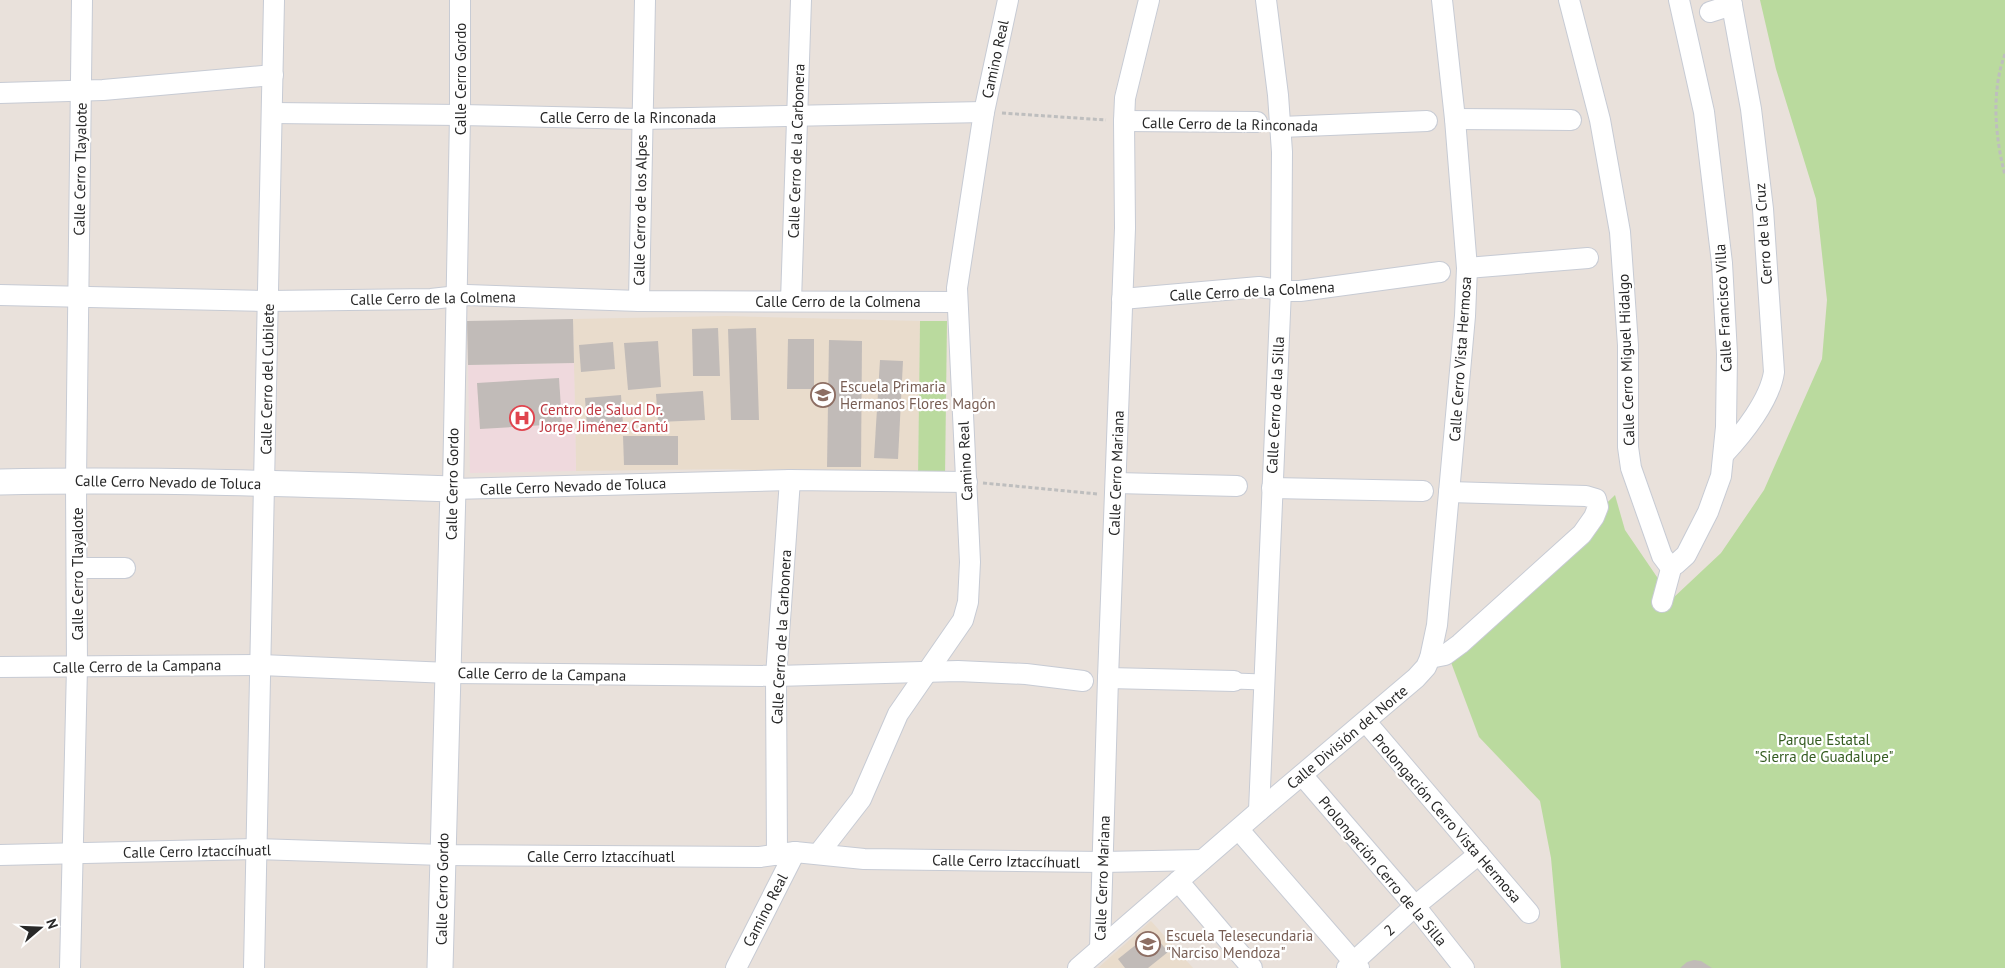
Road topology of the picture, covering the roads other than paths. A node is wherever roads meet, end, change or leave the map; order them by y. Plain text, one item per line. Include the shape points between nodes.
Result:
1 (82, 0) edge
2 (274, 0) edge
3 (460, 0) edge
4 (645, 0) edge
5 (800, 0) edge
6 (1008, 0) edge
7 (1150, 0) edge
8 (1266, 0) edge
9 (1442, 0) edge
10 (1569, 0) edge
11 (1679, 0) edge
12 (1732, 2) edge
13 (1710, 12) dead end
14 (273, 75) junction
15 (81, 91) junction
16 (0, 93) edge
17 (984, 112) junction
18 (273, 113) junction
19 (460, 115) junction
20 (797, 117) junction
21 (641, 119) junction
22 (1455, 120) junction
23 (1571, 120) dead end
24 (1427, 121) dead end
25 (1124, 122) junction
26 (1257, 122) joint
27 (1281, 127) junction
28 (1588, 258) dead end
29 (1467, 268) junction
30 (1440, 272) dead end
31 (1281, 289) junction
32 (0, 295) edge
33 (78, 296) junction
34 (456, 297) junction
35 (1122, 299) junction
36 (639, 300) junction
37 (268, 301) junction
38 (791, 301) junction
39 (957, 302) junction
40 (1724, 454) junction
41 (76, 480) junction
42 (790, 480) junction
43 (0, 482) edge
44 (967, 482) junction
45 (264, 483) junction
46 (1116, 483) junction
47 (1237, 486) dead end
48 (1272, 488) junction
49 (453, 489) junction
50 (1423, 491) dead end
51 (1449, 492) junction
52 (1672, 565) junction
53 (77, 568) junction
54 (125, 568) dead end
55 (1662, 602) dead end
56 (1430, 658) junction
57 (261, 665) junction
58 (0, 667) edge
59 (77, 668) junction
60 (926, 671) junction
61 (448, 673) junction
62 (776, 676) junction
63 (1108, 678) junction
64 (1083, 680) dead end
65 (1234, 682) joint
66 (1263, 682) junction
67 (1366, 722) junction
68 (1302, 775) junction
69 (1260, 811) junction
70 (1238, 830) junction
71 (256, 849) junction
72 (72, 853) junction
73 (786, 853) junction
74 (819, 853) junction
75 (1479, 854) junction
76 (0, 855) edge
77 (443, 855) junction
78 (1202, 860) junction
79 (1102, 862) junction
80 (1178, 881) junction
81 (1415, 906) junction
82 (1529, 913) dead end
83 (1100, 949) junction
84 (1353, 966) edge
85 (70, 968) edge
86 (254, 968) edge
87 (440, 968) edge
88 (736, 968) edge
89 (1078, 968) edge
90 (1252, 968) edge
91 (1464, 968) edge

1 - 15 street, Calle Cerro Tlayalote
2 - 14 street, Calle Cerro del Cubilete
3 - 19 street, Calle Cerro Gordo
4 - 21 street, Calle Cerro de los Alpes
5 - 20 street, Calle Cerro de la Carbonera
6 - 17 street, Camino Real
7 - 25 street, Calle Cerro Mariana via 1125,98
8 - 27 street, Calle Cerro de la Silla
9 - 22 street, Calle Cerro Vista Hermosa
10 - 52 street, Calle Cerro Miguel Hidalgo via 1600,120 1620,232 1628,344 1631,468 1662,556
11 - 40 street, Calle Francisco Villa via 1704,112 1722,263 1727,354
12 - 13 street
12 - 40 street, Cerro de la Cruz via 1751,109 1763,209 1760,280 1774,372 1772,385 1740,437
14 - 15 street
14 - 18 street, Calle Cerro del Cubilete
15 - 16 street
15 - 33 street, Calle Cerro Tlayalote
17 - 20 street, Calle Cerro de la Rinconada
17 - 39 street, Camino Real via 959,270
18 - 19 street, Calle Cerro de la Rinconada
18 - 37 street, Calle Cerro del Cubilete
19 - 21 street, Calle Cerro de la Rinconada
19 - 34 street, Calle Cerro Gordo
20 - 21 street, Calle Cerro de la Rinconada
20 - 38 street, Calle Cerro de la Carbonera
21 - 36 street, Calle Cerro de los Alpes
22 - 23 street
22 - 29 street, Calle Cerro Vista Hermosa
24 - 27 street, Calle Cerro de la Rinconada
25 - 26 street, Calle Cerro de la Rinconada
25 - 35 street, Calle Cerro Mariana
26 - 27 street, Calle Cerro de la Rinconada
27 - 31 street, Calle Cerro de la Silla
28 - 29 street
29 - 51 street, Calle Cerro Vista Hermosa
30 - 31 street, Calle Cerro de la Colmena via 1300,291
31 - 35 street, Calle Cerro de la Colmena via 1259,287
31 - 48 street, Calle Cerro de la Silla
32 - 33 street, Calle Cerro de la Colmena
33 - 37 street, Calle Cerro de la Colmena
33 - 41 street, Calle Cerro Tlayalote
34 - 36 street, Calle Cerro de la Colmena
34 - 37 street, Calle Cerro de la Colmena
34 - 49 street, Calle Cerro Gordo
35 - 46 street, Calle Cerro Mariana
36 - 38 street, Calle Cerro de la Colmena
37 - 45 street, Calle Cerro del Cubilete
38 - 39 street, Calle Cerro de la Colmena
39 - 44 street, Camino Real
40 - 52 street, Calle Francisco Villa via 1721,476 1708,512 1686,555
41 - 43 street, Calle Cerro Nevado de Toluca
41 - 45 street, Calle Cerro Nevado de Toluca
41 - 53 street, Calle Cerro Tlayalote
42 - 44 street, Calle Cerro Nevado de Toluca
42 - 49 street, Calle Cerro Nevado de Toluca
42 - 62 street, Calle Cerro de la Carbonera
44 - 60 street, Camino Real via 968,602 963,620
45 - 49 street, Calle Cerro Nevado de Toluca
45 - 57 street, Calle Cerro del Cubilete
46 - 47 street
46 - 63 street, Calle Cerro Mariana
48 - 50 street
48 - 66 street, Calle Cerro de la Silla
49 - 61 street, Calle Cerro Gordo
51 - 56 street, Calle Cerro Vista Hermosa via 1437,625
51 - 56 street via 1586,496 1596,499 1598,506 1582,534 1460,644 1445,655
52 - 55 street
53 - 54 street
53 - 59 street, Calle Cerro Tlayalote
56 - 67 street, Calle División del Norte via 1416,678
57 - 59 street, Calle Cerro de la Campana
57 - 61 street, Calle Cerro de la Campana
57 - 71 street, Calle Cerro del Cubilete
58 - 59 street, Calle Cerro de la Campana
59 - 72 street, Calle Cerro Tlayalote
60 - 62 street, Calle Cerro de la Campana
60 - 64 street, Calle Cerro de la Campana via 1026,674
60 - 74 street, Camino Real via 898,714 861,799
61 - 62 street, Calle Cerro de la Campana
61 - 77 street, Calle Cerro Gordo
62 - 73 street, Calle Cerro de la Carbonera
63 - 65 street
63 - 79 street, Calle Cerro Mariana
65 - 66 street
66 - 69 street, Calle Cerro de la Silla
67 - 68 street, Calle División del Norte
67 - 75 street, Prolongación Cerro Vista Hermosa
68 - 69 street, Calle División del Norte
68 - 81 street, Prolongación Cerro de la Silla
69 - 70 street, Calle División del Norte
70 - 78 street, Calle División del Norte
70 - 84 street
71 - 72 street, Calle Cerro Iztaccíhuatl
71 - 77 street, Calle Cerro Iztaccíhuatl
71 - 86 street, Calle Cerro del Cubilete
72 - 76 street, Calle Cerro Iztaccíhuatl
72 - 85 street, Calle Cerro Tlayalote
73 - 74 street, Calle Cerro Iztaccíhuatl
73 - 77 street, Calle Cerro Iztaccíhuatl via 760,857
73 - 88 street, Camino Real
74 - 79 street, Calle Cerro Iztaccíhuatl via 864,859
75 - 81 street, 2
75 - 82 street, Prolongación Cerro Vista Hermosa
77 - 87 street, Calle Cerro Gordo
78 - 79 street, Calle Cerro Iztaccíhuatl
78 - 80 street, Calle División del Norte
79 - 83 street, Calle Cerro Mariana
80 - 83 street, Calle División del Norte
80 - 90 street
81 - 84 street, 2
81 - 91 street, Prolongación Cerro de la Silla
83 - 89 street, Calle División del Norte

